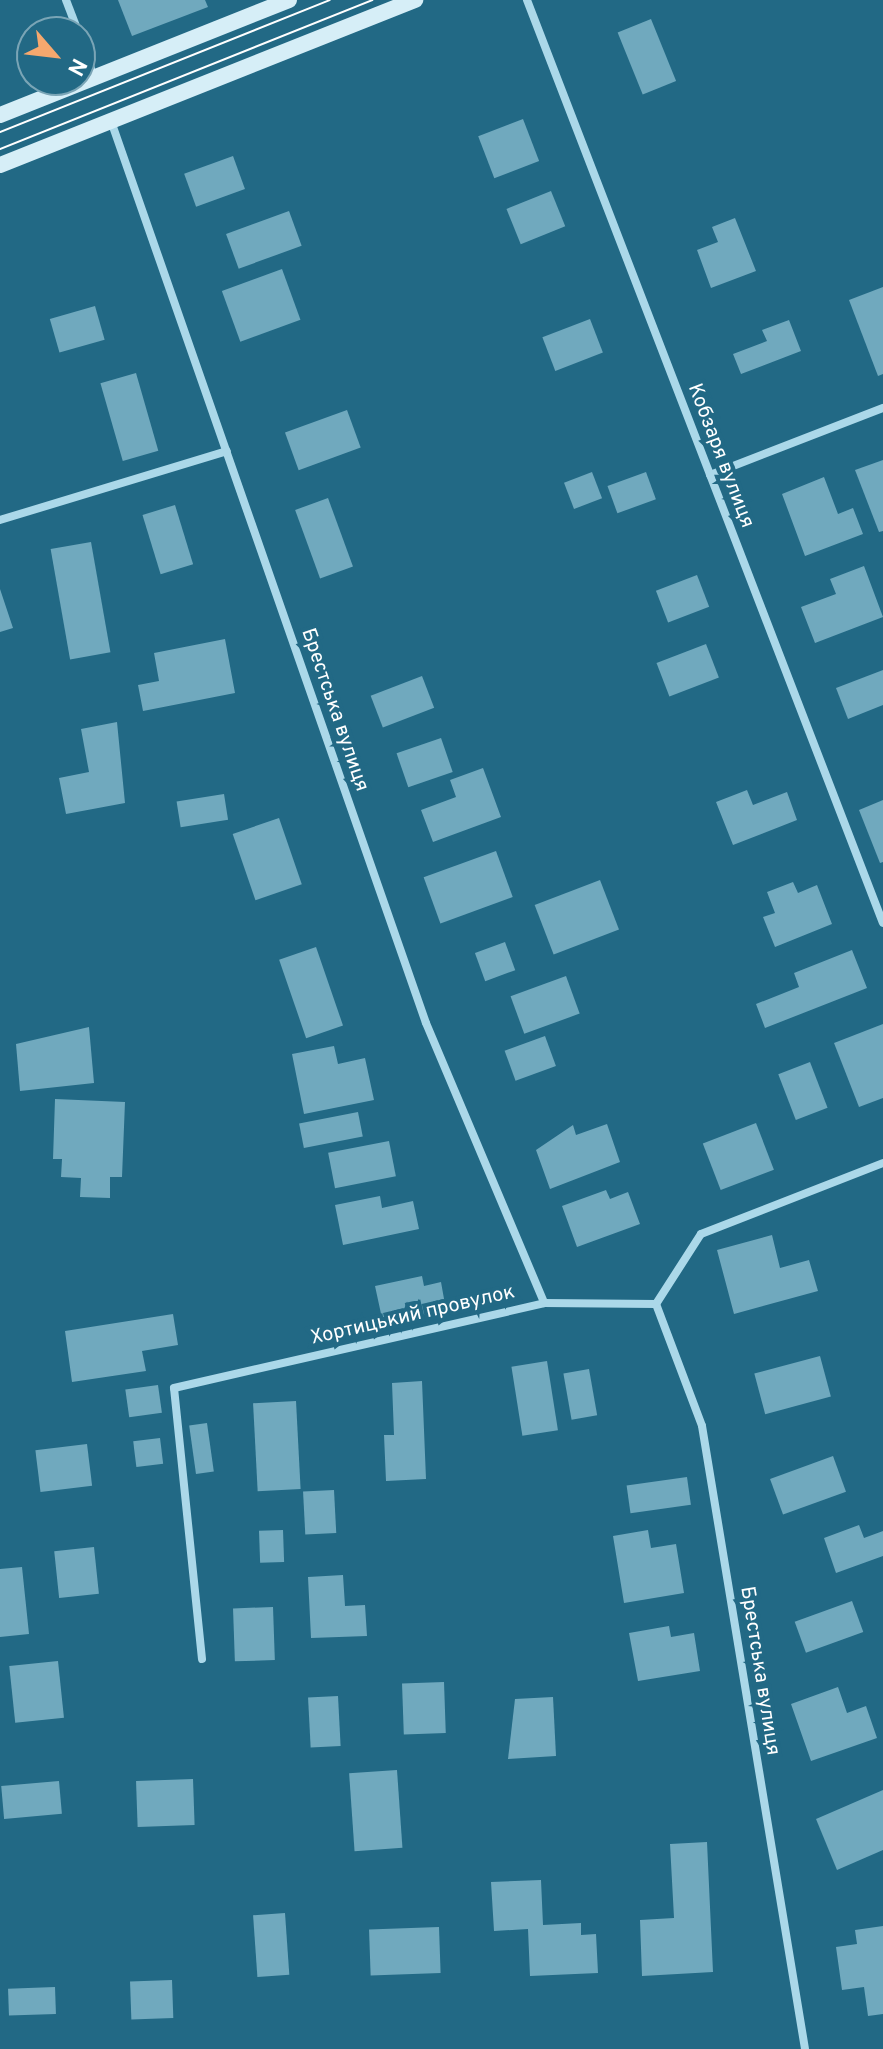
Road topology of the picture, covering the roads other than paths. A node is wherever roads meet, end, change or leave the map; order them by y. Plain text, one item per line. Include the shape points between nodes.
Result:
1 (289, 0) edge
2 (415, 0) edge
3 (527, 0) edge
4 (96, 76) edge
5 (47, 96) edge
6 (0, 115) edge
7 (111, 121) junction
8 (0, 165) edge
9 (883, 408) edge
10 (227, 451) junction
11 (710, 475) junction
12 (0, 520) edge
13 (883, 923) edge
14 (883, 1163) edge
15 (544, 1303) junction
16 (656, 1304) junction
17 (202, 1659) dead end
18 (805, 2049) edge

1 - 4 main road
2 - 7 main road
3 - 11 street, Кобзаря вулиця
5 - 6 main road
7 - 8 main road
7 - 10 street, Брестська вулиця
9 - 11 street
10 - 12 street
10 - 15 street, Брестська вулиця via 426,1023
11 - 13 street, Кобзаря вулиця
14 - 16 street via 701,1234
15 - 16 street, Хортицький провулок
15 - 17 street, Хортицький провулок via 174,1388
16 - 18 street, Брестська вулиця via 702,1426

